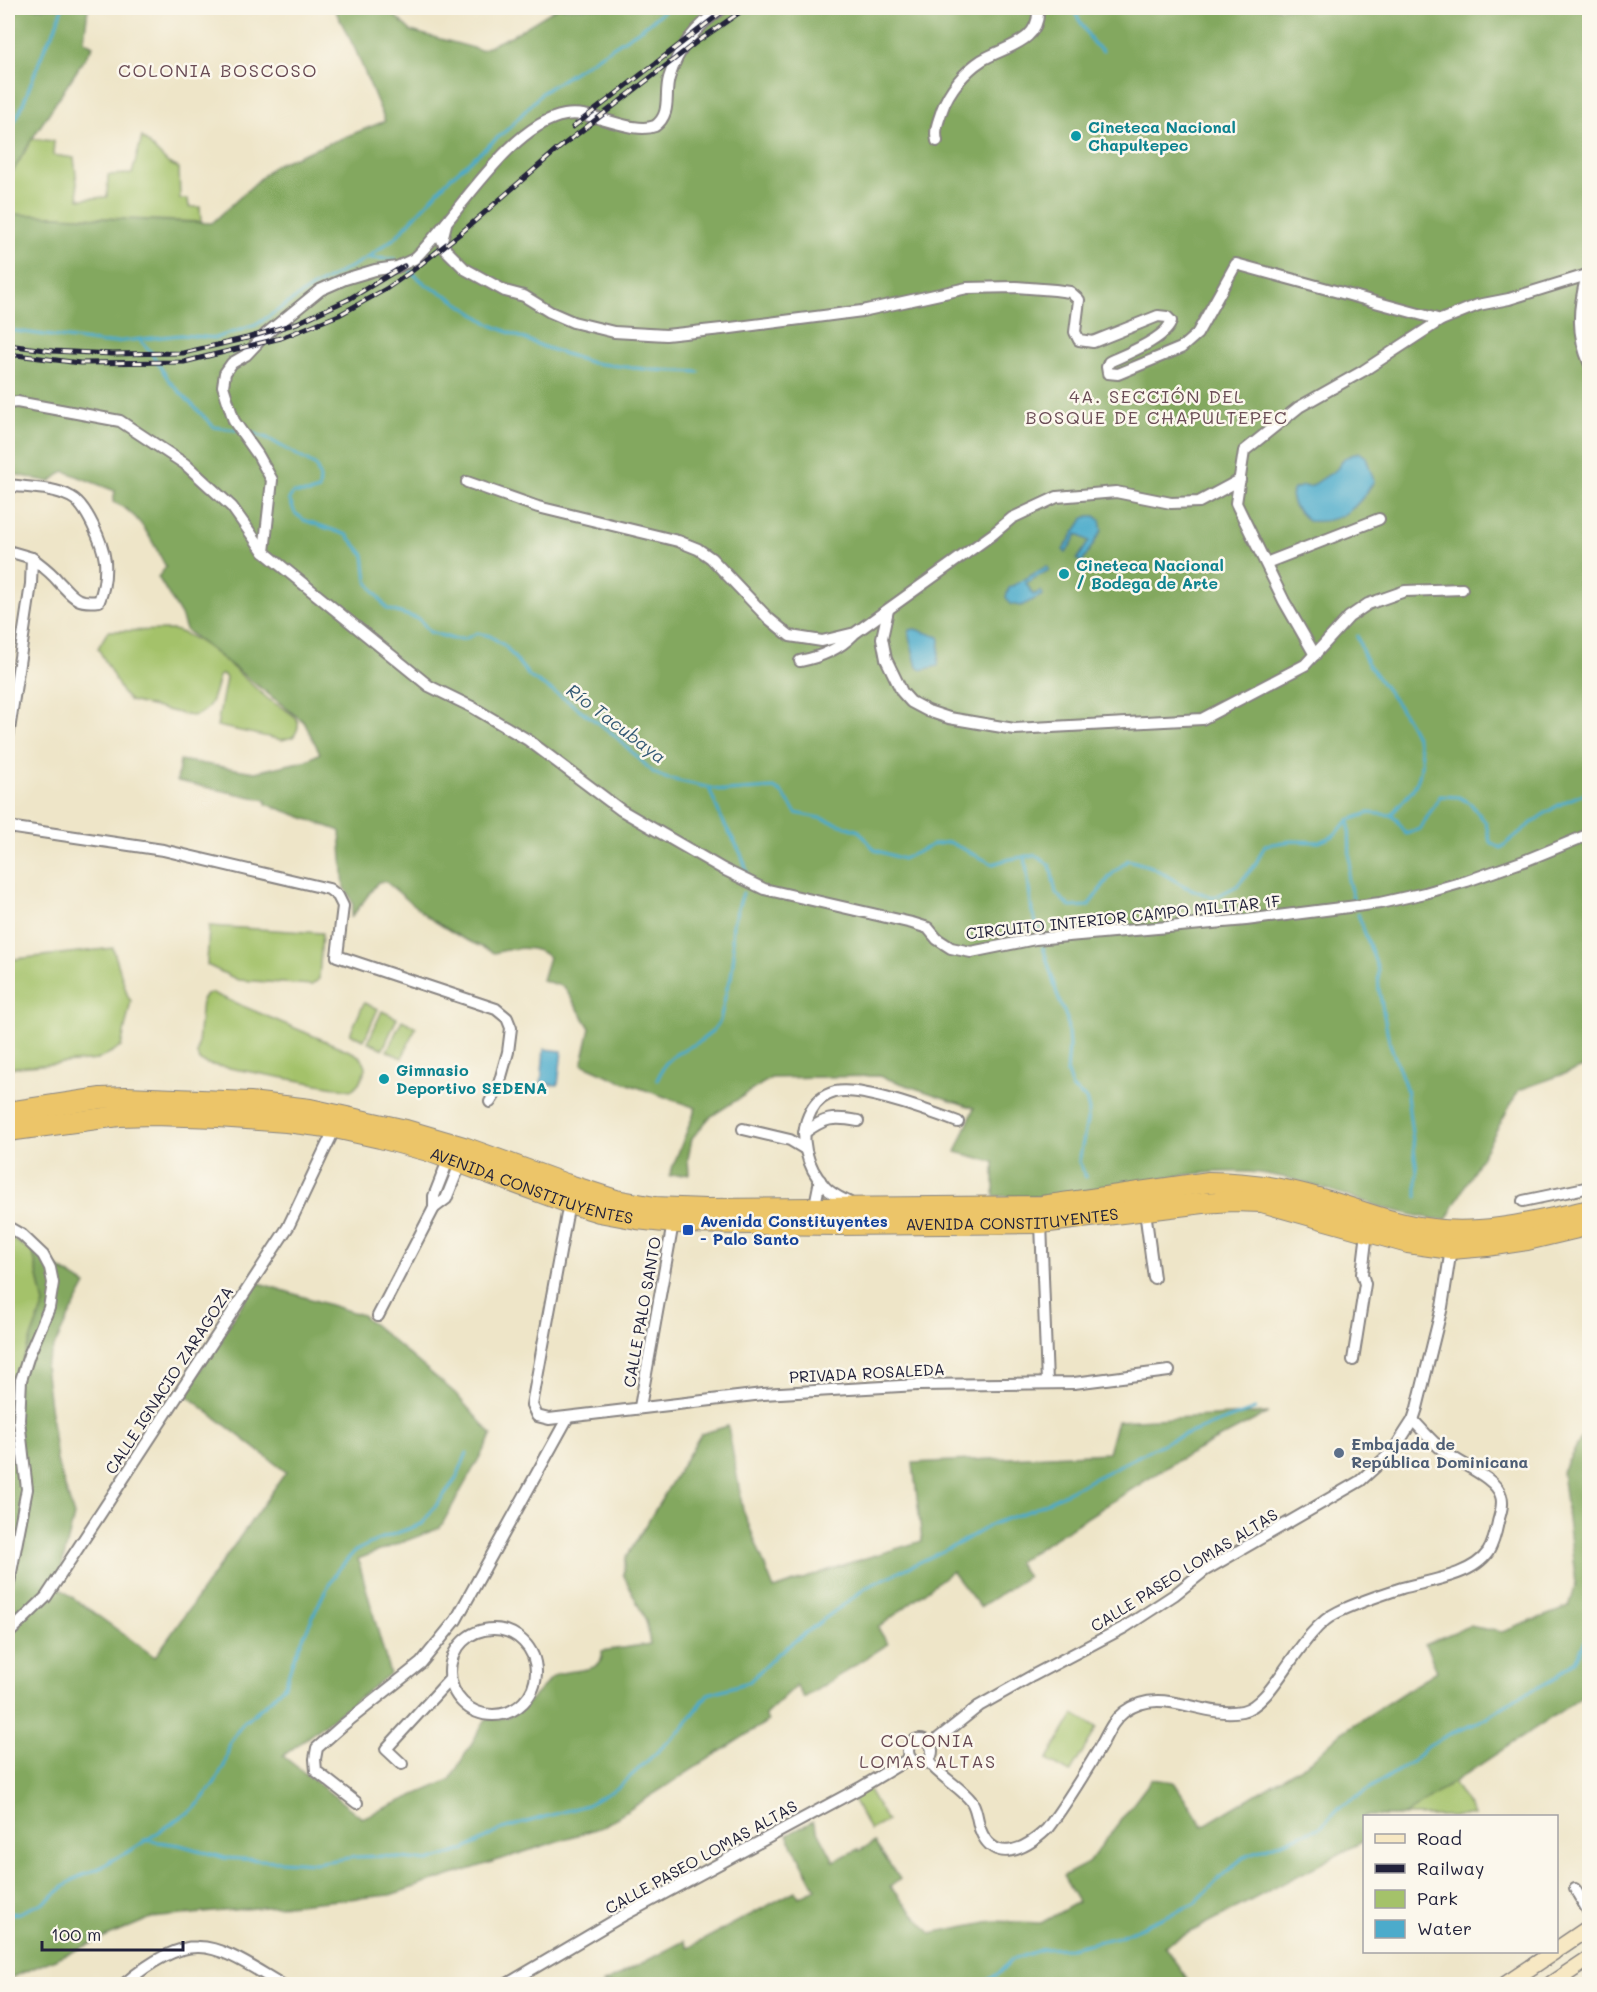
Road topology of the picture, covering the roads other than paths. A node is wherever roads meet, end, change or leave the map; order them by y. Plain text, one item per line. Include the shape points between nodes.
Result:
1 (723, 8) edge
2 (1038, 8) edge
3 (937, 141) dead end
4 (447, 221) junction
5 (1588, 274) edge
6 (1441, 320) junction
7 (1590, 365) edge
8 (8, 403) edge
9 (1240, 480) junction
10 (467, 482) dead end
11 (8, 485) edge
12 (1379, 519) dead end
13 (8, 551) edge
14 (264, 552) junction
15 (32, 558) junction
16 (1266, 562) junction
17 (1462, 589) dead end
18 (888, 610) junction
19 (855, 633) junction
20 (1315, 655) junction
21 (800, 661) dead end
22 (8, 737) edge
23 (8, 827) edge
24 (1590, 834) edge
25 (490, 1102) dead end
26 (8, 1112) edge
27 (858, 1121) dead end
28 (958, 1122) dead end
29 (335, 1128) junction
30 (743, 1129) dead end
31 (8, 1131) edge
32 (804, 1133) junction
33 (805, 1149) junction
34 (455, 1160) junction
35 (820, 1180) junction
36 (1590, 1187) edge
37 (1523, 1201) dead end
38 (569, 1203) junction
39 (857, 1207) junction
40 (811, 1208) junction
41 (1590, 1210) edge
42 (1145, 1211) junction
43 (674, 1223) junction
44 (1041, 1223) junction
45 (1590, 1225) edge
46 (8, 1227) edge
47 (1367, 1232) junction
48 (1451, 1249) junction
49 (1154, 1278) dead end
50 (378, 1316) dead end
51 (1353, 1360) dead end
52 (1169, 1371) dead end
53 (1047, 1383) junction
54 (640, 1407) junction
55 (568, 1417) junction
56 (1413, 1420) junction
57 (8, 1588) edge
58 (456, 1620) junction
59 (8, 1634) edge
60 (473, 1634) junction
61 (450, 1678) junction
62 (930, 1745) junction
63 (910, 1758) junction
64 (928, 1761) junction
65 (402, 1764) dead end
66 (357, 1803) dead end
67 (1575, 1888) dead end
68 (1590, 1914) edge
69 (1590, 1927) edge
70 (1558, 1949) edge
71 (1552, 1953) edge
72 (1590, 1958) edge
73 (124, 1984) edge
74 (281, 1984) edge
75 (507, 1984) edge
76 (1506, 1984) edge
77 (1551, 1984) edge

1 - 4 street via 696,29 682,48 668,80 665,115 660,123 645,129 584,114 553,118 504,154
2 - 3 street via 1036,25 1029,35 981,61 952,90 936,126
4 - 6 street via 442,240 446,250 465,269 573,322 614,332 666,335 731,328 862,311 967,288 1016,287 1070,292 1079,300 1075,332 1079,340 1093,342 1167,316 1170,326 1161,335 1109,363 1108,373 1118,374 1181,348 1197,334 1236,264
4 - 14 street via 408,263 368,271 328,285 313,295 225,373 223,381 234,421 272,480
5 - 6 street via 1478,305
5 - 7 street via 1580,319 1582,348
6 - 9 street via 1299,408 1244,451
8 - 14 street, CIRCUITO INTERIOR CAMPO MILITAR 1F via 120,421 201,478 232,507
9 - 16 street via 1236,502
9 - 18 street via 1199,502 1171,502 1116,492 1057,497 1012,518
10 - 19 street via 538,507 698,549 790,636 822,641
11 - 15 street via 73,497 90,518 105,560 104,590 99,602 86,603 72,597
12 - 16 street
13 - 15 street
14 - 24 street, CIRCUITO INTERIOR CAMPO MILITAR 1F via 429,686 528,740 621,810 723,869 764,889 928,928 951,948 971,952 1035,939 1246,921 1380,903 1467,881
15 - 22 street
16 - 20 street
17 - 20 street via 1405,591 1368,603 1349,617
18 - 19 street
18 - 20 street via 882,638 886,659 911,702 949,718 1014,729 1202,719 1305,665
19 - 21 street via 842,646
23 - 25 street via 163,850 329,889 343,906 337,956 496,1009 507,1018 512,1028 508,1052
26 - 40 highway, AVENIDA CONSTITUYENTES via 118,1097 250,1102 310,1109 464,1147 637,1205
27 - 32 street via 828,1119
28 - 32 street via 845,1090 822,1097 808,1117
29 - 31 highway, AVENIDA CONSTITUYENTES via 153,1115
29 - 34 highway, AVENIDA CONSTITUYENTES
29 - 59 street, CALLE IGNACIO ZARAGOZA via 288,1227 46,1597
30 - 33 street via 790,1140
32 - 33 street
33 - 35 street
34 - 38 highway, AVENIDA CONSTITUYENTES
34 - 50 street
35 - 39 street via 831,1192
35 - 40 street
36 - 37 street
38 - 43 highway, AVENIDA CONSTITUYENTES via 637,1220
38 - 55 street, PRIVADA ROSALEDA via 532,1405 537,1416
39 - 40 highway, AVENIDA CONSTITUYENTES
39 - 41 highway, AVENIDA CONSTITUYENTES via 1042,1206 1209,1182 1234,1182 1292,1190 1383,1218 1439,1230 1491,1229
42 - 44 highway, AVENIDA CONSTITUYENTES
42 - 47 highway, AVENIDA CONSTITUYENTES via 1203,1203 1262,1202
42 - 49 street
43 - 44 highway, AVENIDA CONSTITUYENTES
43 - 54 street, CALLE PALO SANTO
44 - 53 street
45 - 48 highway, AVENIDA CONSTITUYENTES via 1527,1240
46 - 57 street via 22,1234 43,1255 53,1283 49,1308 20,1389 18,1420 27,1489
47 - 48 highway, AVENIDA CONSTITUYENTES
47 - 51 street via 1362,1274 1365,1284
48 - 56 street, CALLE PASEO LOMAS ALTAS via 1442,1307
52 - 53 street, PRIVADA ROSALEDA
53 - 54 street, PRIVADA ROSALEDA via 763,1394
54 - 55 street, PRIVADA ROSALEDA
55 - 58 street
56 - 62 street, CALLE PASEO LOMAS ALTAS via 1393,1451 1360,1481 1204,1571 1125,1627 979,1706
56 - 64 street via 1446,1453 1488,1479 1501,1496 1496,1533 1488,1553 1474,1565 1336,1613 1303,1643 1266,1695 1244,1711 1213,1712 1156,1700 1124,1713 1108,1730 1047,1829 1017,1850 998,1849 985,1839 973,1804
58 - 60 street
58 - 66 street via 421,1663 317,1748 316,1771
60 - 61 street via 454,1653
60 - 61 street via 500,1630 524,1642 536,1666 531,1692 512,1711 486,1715 462,1702
61 - 65 street via 386,1749
62 - 63 street via 922,1739 913,1741 908,1749
62 - 64 street
63 - 64 street via 918,1764
63 - 75 street, CALLE PASEO LOMAS ALTAS
67 - 68 street
69 - 70 main road
71 - 76 main road
72 - 77 main road
73 - 74 street via 176,1951 196,1947 233,1958

